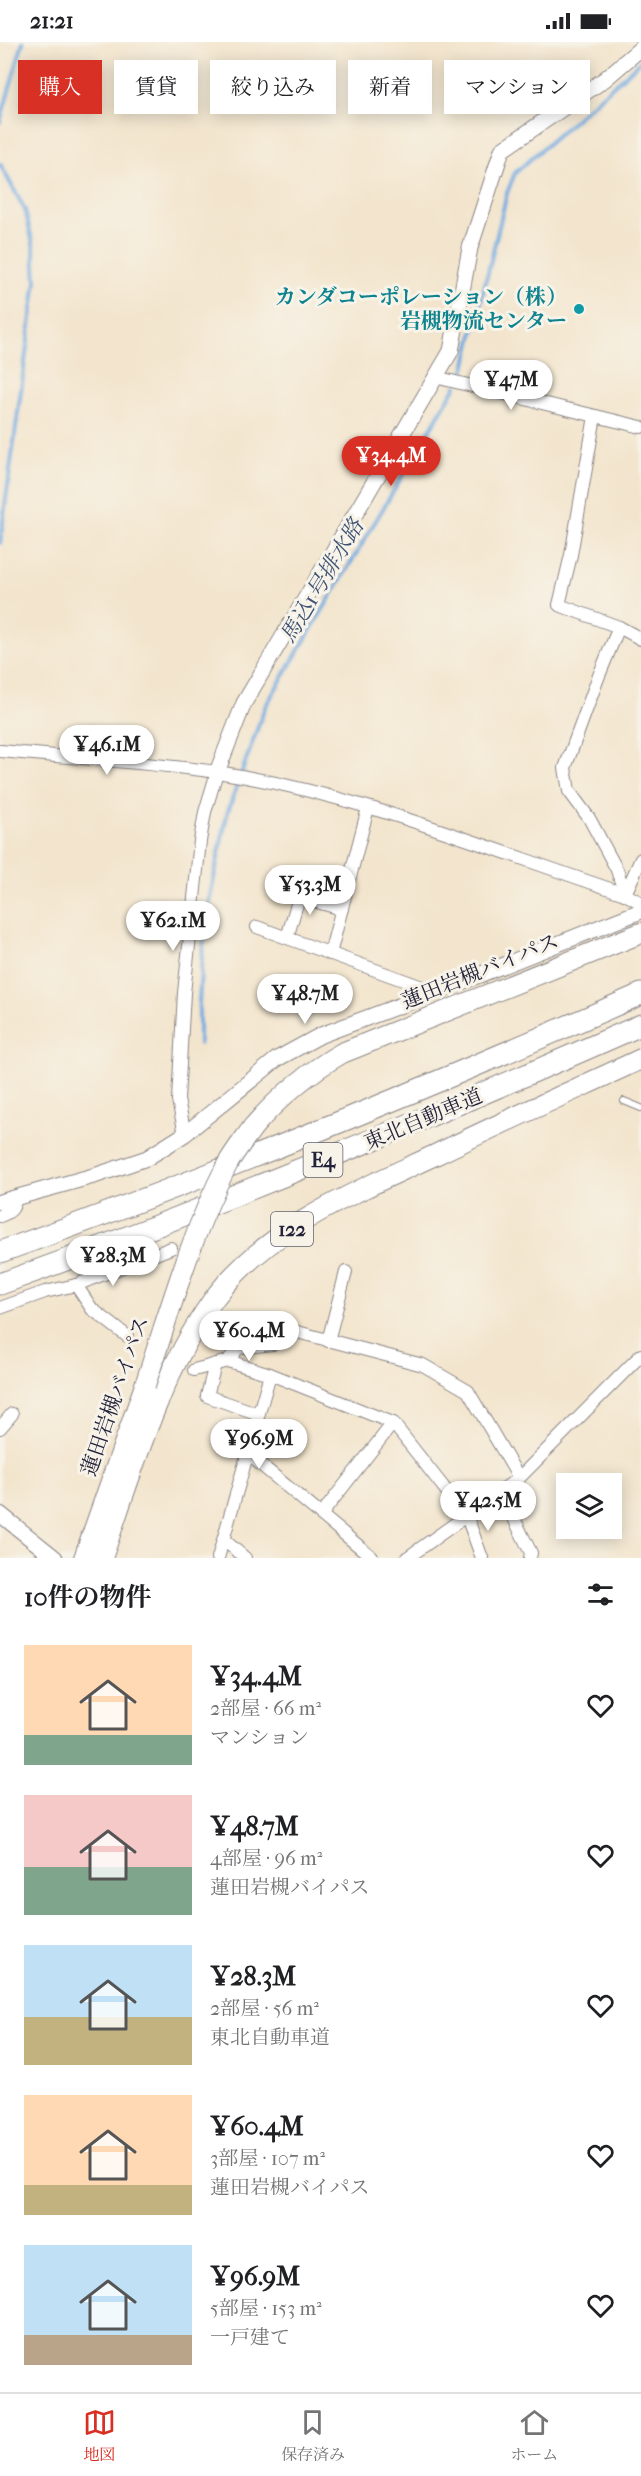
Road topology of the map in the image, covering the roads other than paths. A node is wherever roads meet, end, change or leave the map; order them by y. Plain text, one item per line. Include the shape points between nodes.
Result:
1 (641, 48) edge
2 (435, 376) junction
3 (595, 416) junction
4 (641, 427) edge
5 (619, 627) junction
6 (641, 639) edge
7 (0, 751) edge
8 (217, 772) junction
9 (368, 808) junction
10 (641, 859) edge
11 (624, 894) junction
12 (641, 903) edge
13 (342, 909) junction
14 (641, 911) edge
15 (257, 927) dead end
16 (641, 933) edge
17 (287, 938) junction
18 (330, 954) junction
19 (436, 992) junction
20 (641, 994) edge
21 (641, 1025) edge
22 (641, 1059) edge
23 (624, 1101) dead end
24 (641, 1108) edge
25 (185, 1134) junction
26 (16, 1197) junction
27 (0, 1202) edge
28 (0, 1216) edge
29 (41, 1238) junction
30 (0, 1245) edge
31 (171, 1248) dead end
32 (0, 1252) edge
33 (346, 1272) dead end
34 (0, 1284) edge
35 (76, 1285) junction
36 (0, 1308) edge
37 (127, 1336) dead end
38 (328, 1341) junction
39 (641, 1355) edge
40 (228, 1360) junction
41 (215, 1364) junction
42 (194, 1370) dead end
43 (270, 1374) junction
44 (12, 1414) dead end
45 (259, 1414) junction
46 (393, 1423) junction
47 (0, 1428) edge
48 (248, 1454) junction
49 (519, 1478) junction
50 (501, 1492) junction
51 (0, 1514) edge
52 (321, 1515) junction
53 (467, 1517) junction
54 (224, 1540) junction
55 (51, 1557) edge
56 (84, 1558) edge
57 (102, 1558) edge
58 (218, 1558) edge
59 (245, 1558) edge
60 (373, 1558) edge
61 (407, 1558) edge
62 (482, 1558) edge
63 (531, 1558) edge

1 - 2 street via 605,79 502,150 470,248 451,351
2 - 3 street
2 - 8 street via 244,704
3 - 4 street
3 - 5 street via 559,605
5 - 6 street
5 - 11 street via 565,768 569,791 589,818 617,870
7 - 8 street
8 - 9 street
8 - 25 street via 200,841 184,993 178,1100
9 - 11 street
9 - 13 street
10 - 11 street
11 - 12 street
13 - 17 street via 300,897
13 - 18 street
14 - 19 street
15 - 17 street
16 - 56 highway, 蓮田岩槻バイパス, bridge via 342,1053 319,1066 275,1102 253,1127 213,1194
17 - 18 street
18 - 19 street
19 - 25 street via 321,1035 277,1059
20 - 29 highway, 東北自動車道 / E4 via 271,1152
21 - 34 highway, 東北自動車道 / E4 via 399,1130
22 - 57 highway, 蓮田岩槻バイパス / 122 via 346,1197 290,1230 250,1260 214,1299 177,1360
23 - 24 lane
25 - 26 street via 147,1158
26 - 27 street
26 - 28 street via 10,1213
29 - 30 highway
29 - 32 highway, 東北自動車道 / E4
31 - 35 street
33 - 38 street
35 - 36 street
35 - 37 street via 92,1309
38 - 40 street via 282,1329 273,1344 238,1348
38 - 49 street via 423,1365 468,1391
39 - 49 street
40 - 41 street
40 - 43 street
41 - 42 street
41 - 45 street via 207,1396
43 - 45 street
43 - 46 street
44 - 47 street
45 - 48 street
46 - 52 street
46 - 53 street
48 - 52 street
48 - 54 street
49 - 50 street
50 - 53 street
50 - 63 street
51 - 55 street
52 - 60 street
53 - 61 street
53 - 62 street
54 - 58 street
54 - 59 street

